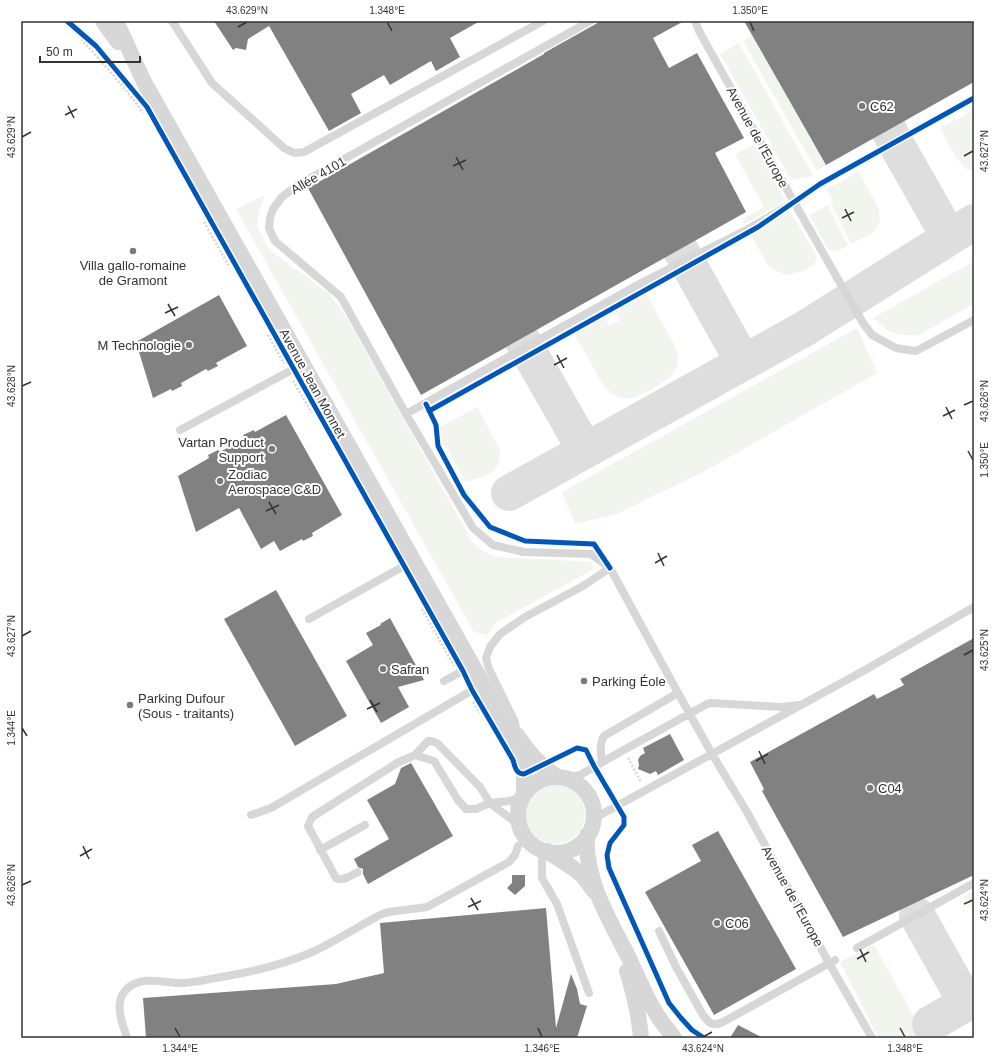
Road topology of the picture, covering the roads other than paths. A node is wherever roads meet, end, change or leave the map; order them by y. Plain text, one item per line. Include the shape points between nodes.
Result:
1 (103, 21) edge
2 (116, 21) edge
3 (172, 21) edge
4 (543, 21) edge
5 (590, 21) edge
6 (695, 21) edge
7 (144, 82) junction
8 (974, 98) edge
9 (794, 202) junction
10 (974, 320) edge
11 (295, 368) junction
12 (406, 414) junction
13 (180, 430) dead end
14 (414, 561) junction
15 (610, 568) junction
16 (974, 607) edge
17 (309, 619) dead end
18 (464, 670) junction
19 (444, 681) dead end
20 (474, 689) junction
21 (678, 693) junction
22 (804, 704) junction
23 (690, 714) junction
24 (517, 735) junction
25 (712, 754) junction
26 (415, 755) junction
27 (602, 762) junction
28 (561, 777) junction
29 (523, 796) junction
30 (490, 803) junction
31 (251, 814) dead end
32 (593, 818) junction
33 (365, 825) dead end
34 (520, 826) junction
35 (587, 835) junction
36 (518, 846) dead end
37 (320, 850) junction
38 (544, 850) junction
39 (358, 872) dead end
40 (974, 883) edge
41 (598, 896) junction
42 (659, 931) dead end
43 (615, 933) junction
44 (857, 948) dead end
45 (832, 962) junction
46 (589, 993) dead end
47 (127, 1038) edge
48 (641, 1038) edge
49 (661, 1038) edge
50 (674, 1038) edge
51 (872, 1038) edge

1 - 7 street, Avenue Jean Monnet
2 - 7 street, Avenue Jean Monnet
3 - 4 lane via 212,83 284,148 294,153 304,152
5 - 12 lane, Allée 4101 via 298,186 282,197 273,209 269,228 275,241 342,297
6 - 9 lane, Avenue de l'Europe
7 - 11 street, Avenue Jean Monnet
8 - 9 lane via 820,184
9 - 10 lane, Avenue de l'Europe via 872,335 896,348 916,351
9 - 12 lane via 748,229 643,282
11 - 13 lane
11 - 14 street, Avenue Jean Monnet
12 - 15 lane, Allée 4101 via 473,528 493,545 524,552 591,554
14 - 17 lane
14 - 18 street, Avenue Jean Monnet
15 - 21 lane, Avenue de l'Europe
15 - 24 lane via 525,617 500,634 490,647 486,658 489,669 515,722
16 - 22 lane
18 - 19 lane
18 - 20 street, Avenue Jean Monnet
20 - 24 street, Avenue Jean Monnet
20 - 29 street, Avenue Jean Monnet via 521,760 524,774
20 - 31 lane via 271,808
21 - 23 lane, Avenue de l'Europe
21 - 27 lane via 604,736 601,741
22 - 23 lane via 782,707 711,703
22 - 25 lane
23 - 25 lane, Avenue de l'Europe
23 - 27 lane
24 - 28 street, Avenue Jean Monnet via 542,766
25 - 32 lane
25 - 45 lane, Avenue de l'Europe
26 - 30 lane via 434,761 466,809 476,809
26 - 30 lane via 428,742 437,743 480,787
26 - 37 lane via 397,763 312,817 308,826
27 - 28 lane via 580,775
28 - 29 street via 542,780
28 - 32 street via 583,788 590,797
29 - 30 lane via 509,802
29 - 34 street via 518,811
30 - 34 lane
32 - 35 street
33 - 37 lane
34 - 38 street via 528,840
35 - 38 street via 574,848 556,852
35 - 41 street via 589,865
36 - 47 lane via 510,862 427,907 382,914 322,947 291,960 220,978 185,983 151,981 133,984 124,992 119,1002 120,1016
37 - 39 lane via 338,880
38 - 41 street via 573,868
38 - 46 lane via 542,878 557,904
40 - 44 lane
41 - 43 street
42 - 45 lane via 676,967 711,1024 723,1022
43 - 48 street via 636,1007
43 - 50 street via 657,1014
45 - 51 lane, Avenue de l'Europe
49 - 50 street

